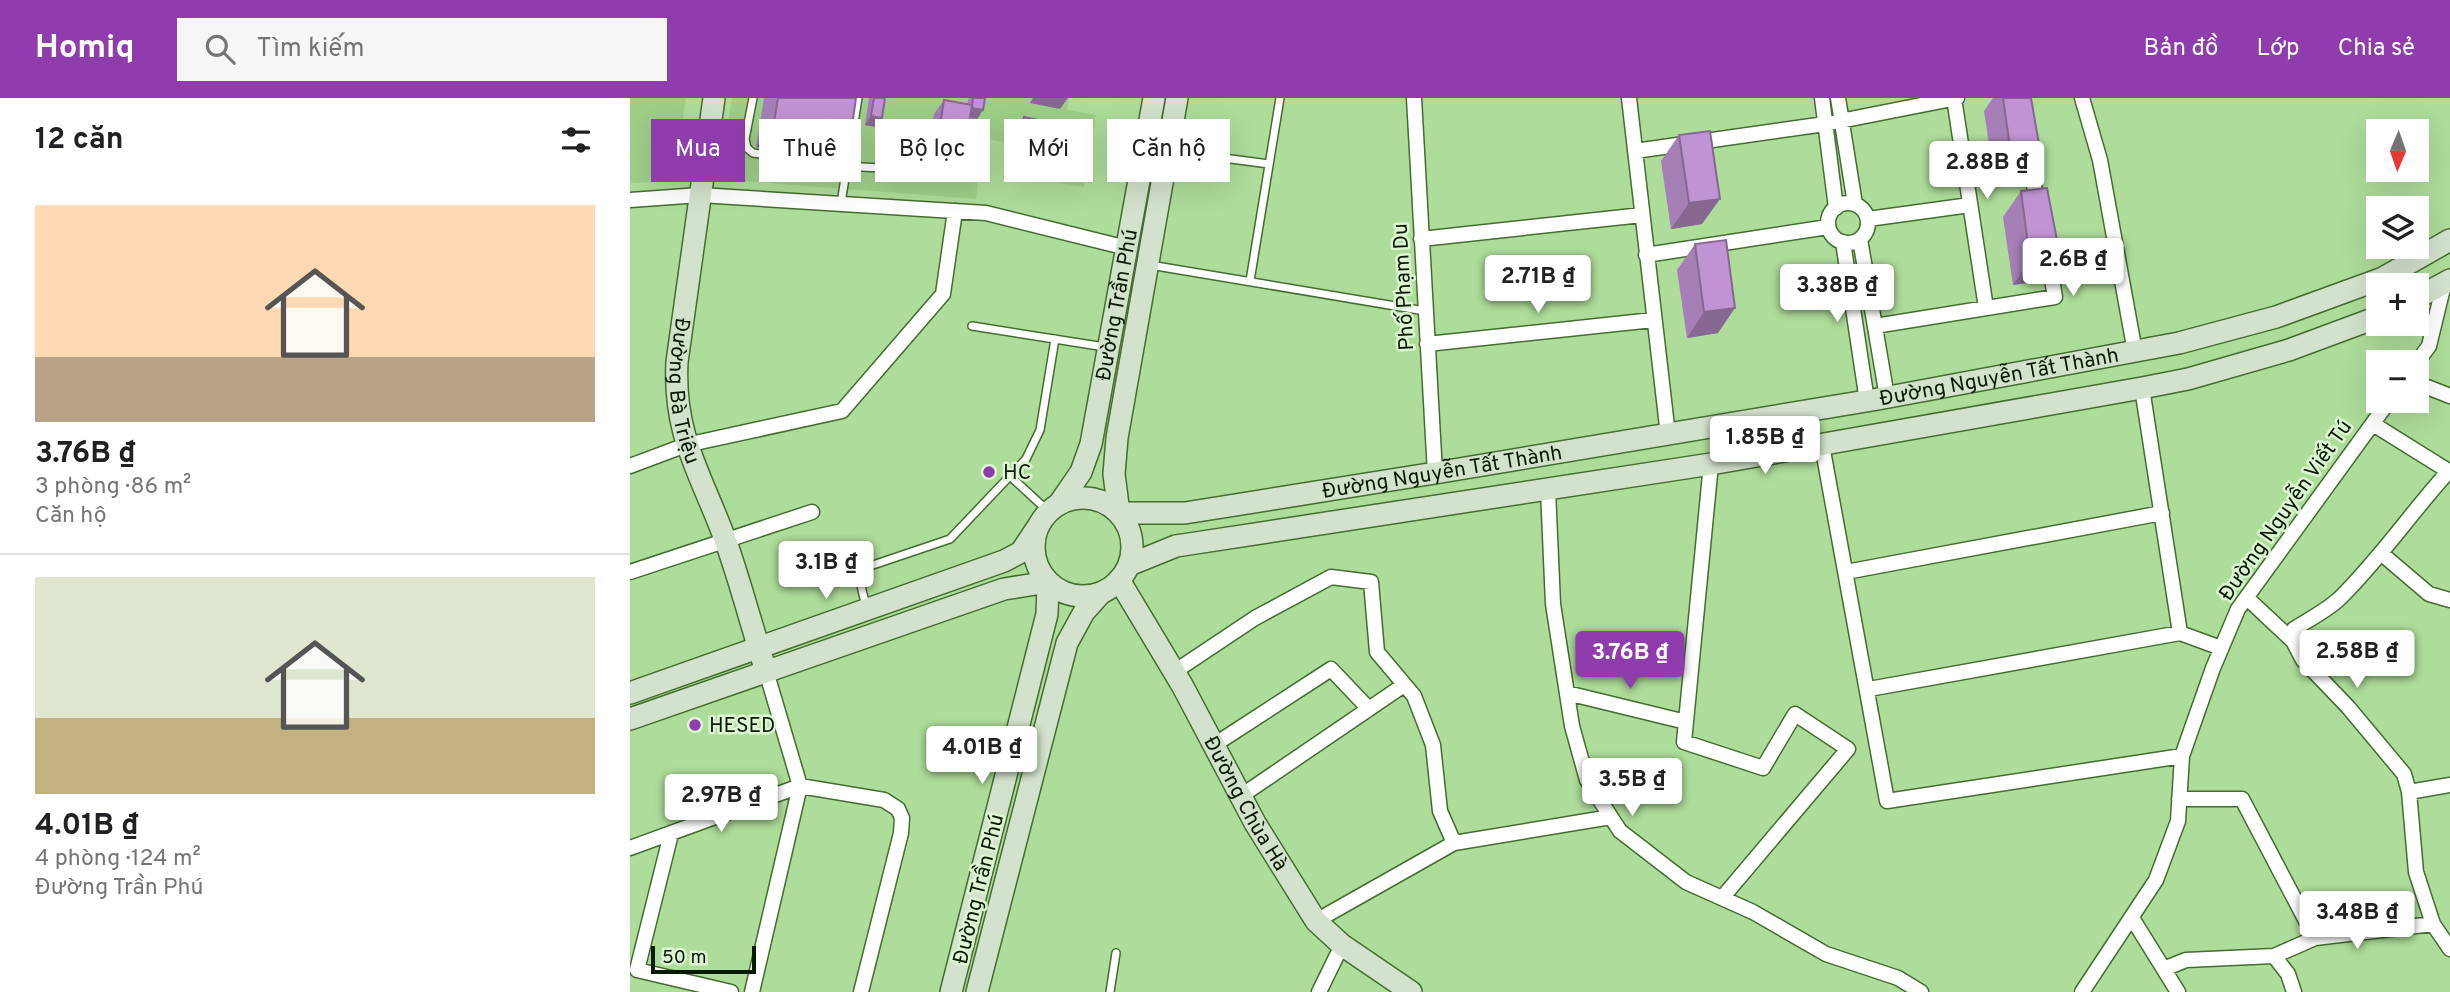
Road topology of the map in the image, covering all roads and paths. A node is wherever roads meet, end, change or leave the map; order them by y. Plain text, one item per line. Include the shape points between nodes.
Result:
1 (714, 98) edge
2 (753, 98) edge
3 (858, 98) edge
4 (1154, 98) edge
5 (1177, 98) edge
6 (1280, 98) edge
7 (1414, 98) edge
8 (1629, 98) edge
9 (1822, 98) edge
10 (1838, 98) edge
11 (1955, 98) edge
12 (2082, 98) edge
13 (855, 119) edge
14 (1173, 119) edge
15 (1842, 119) junction
16 (1825, 124) junction
17 (2026, 138) edge
18 (1635, 151) junction
19 (759, 154) edge
20 (1230, 159) edge
21 (1269, 164) junction
22 (844, 182) edge
23 (1162, 182) edge
24 (700, 195) junction
25 (630, 200) edge
26 (841, 204) junction
27 (1855, 204) junction
28 (1970, 205) junction
29 (1836, 208) junction
30 (955, 211) junction
31 (1642, 215) junction
32 (1868, 219) junction
33 (1828, 227) junction
34 (1421, 239) junction
35 (1860, 239) junction
36 (1843, 242) junction
37 (2444, 244) edge
38 (1127, 248) junction
39 (1646, 255) junction
40 (1148, 265) junction
41 (1250, 281) junction
42 (2447, 282) edge
43 (2429, 292) edge
44 (1986, 308) junction
45 (1425, 311) junction
46 (1653, 320) junction
47 (2366, 322) edge
48 (972, 326) dead end
49 (1875, 326) junction
50 (1055, 339) junction
51 (1427, 344) junction
52 (1109, 348) junction
53 (2425, 350) edge
54 (2135, 352) junction
55 (2142, 388) junction
56 (2429, 388) edge
57 (2450, 396) edge
58 (1877, 399) junction
59 (2381, 413) edge
60 (2373, 424) junction
61 (1668, 435) junction
62 (1883, 435) junction
63 (686, 445) junction
64 (1822, 445) junction
65 (1711, 464) junction
66 (630, 466) edge
67 (2449, 472) edge
68 (1434, 473) junction
69 (1010, 476) junction
70 (1548, 490) junction
71 (812, 512) dead end
72 (1119, 513) junction
73 (2162, 513) junction
74 (1048, 515) junction
75 (726, 542) junction
76 (2382, 554) junction
77 (630, 572) edge
78 (1846, 572) junction
79 (1116, 579) junction
80 (1048, 582) junction
81 (2246, 598) junction
82 (2450, 600) edge
83 (868, 609) junction
84 (2180, 633) junction
85 (2293, 641) junction
86 (758, 648) junction
87 (2221, 648) junction
88 (766, 671) junction
89 (1174, 672) junction
90 (1404, 685) junction
91 (1869, 689) junction
92 (630, 693) edge
93 (1567, 693) junction
94 (1369, 709) junction
95 (630, 719) edge
96 (1686, 722) junction
97 (1214, 746) junction
98 (2182, 756) junction
99 (2450, 785) edge
100 (800, 786) junction
101 (2409, 792) junction
102 (1241, 796) junction
103 (2179, 799) junction
104 (1611, 817) junction
105 (671, 834) junction
106 (1454, 843) junction
107 (630, 848) edge
108 (1722, 898) junction
109 (2132, 918) junction
110 (1315, 921) junction
111 (2434, 924) junction
112 (2315, 939) junction
113 (1342, 945) junction
114 (2450, 949) edge
115 (1116, 953) dead end
116 (2274, 956) junction
117 (2166, 968) junction
118 (731, 992) edge
119 (752, 992) edge
120 (861, 992) edge
121 (951, 992) edge
122 (977, 992) edge
123 (1110, 992) edge
124 (1319, 992) edge
125 (1412, 992) edge
126 (1921, 992) edge
127 (2082, 992) edge
128 (2178, 992) edge
129 (2294, 992) edge

1 - 24 main road, Đường Bà Triệu
2 - 19 lane via 745,139 747,148
3 - 13 lane
4 - 38 main road, Đường Trần Phú
5 - 14 main road, Đường Trần Phú
6 - 21 lane
7 - 34 street, Phố Phạm Du
8 - 18 street
9 - 16 street
10 - 15 street
11 - 15 street
11 - 28 street
12 - 54 street via 2100,160
15 - 16 street
15 - 27 street
16 - 18 street
16 - 29 street
17 - 44 street via 2055,297
18 - 31 street
20 - 21 lane
21 - 41 lane
22 - 26 lane
23 - 40 main road, Đường Trần Phú
24 - 25 street
24 - 26 street
24 - 63 main road, Đường Bà Triệu via 676,384
26 - 30 street
27 - 29 street
27 - 32 street
28 - 32 street
28 - 44 street
29 - 33 street
30 - 38 street via 986,213
30 - 63 street via 943,295 842,411
31 - 34 street
31 - 39 street
32 - 35 street via 1867,232
33 - 36 street
33 - 39 street
34 - 45 street, Phố Phạm Du
35 - 36 street
35 - 49 street
36 - 58 street
37 - 42 main road
37 - 54 main road, Đường Nguyễn Tất Thành via 2383,278 2276,317
38 - 52 main road, Đường Trần Phú
39 - 46 street
40 - 41 lane
40 - 72 main road, Đường Trần Phú via 1117,438 1114,474
41 - 45 lane
42 - 43 main road
42 - 53 street
44 - 49 street
45 - 51 street, Phố Phạm Du
46 - 51 street
46 - 61 street
47 - 55 main road, Đường Nguyễn Tất Thành via 2290,350
48 - 50 lane
49 - 58 street
50 - 52 lane
50 - 69 lane via 1040,430 1026,459
51 - 68 street, Phố Phạm Du
52 - 74 main road, Đường Trần Phú via 1088,454 1078,478
54 - 58 main road, Đường Nguyễn Tất Thành
55 - 62 main road, Đường Nguyễn Tất Thành
55 - 73 street
56 - 57 street
58 - 61 main road, Đường Nguyễn Tất Thành
58 - 62 main road
59 - 60 street, Đường Nguyễn Viết Tú
60 - 67 street
60 - 81 street, Đường Nguyễn Viết Tú
61 - 68 main road, Đường Nguyễn Tất Thành
62 - 64 main road, Đường Nguyễn Tất Thành
63 - 66 street
63 - 75 main road, Đường Bà Triệu
64 - 65 main road, Đường Nguyễn Tất Thành
64 - 78 street
65 - 70 main road, Đường Nguyễn Tất Thành
65 - 96 street
67 - 76 street
68 - 72 main road, Đường Nguyễn Tất Thành via 1185,513
69 - 74 lane
69 - 83 lane via 950,539 867,567 860,585
70 - 79 main road, Đường Nguyễn Tất Thành via 1189,544 1166,550
70 - 93 street via 1553,604
71 - 75 street
72 - 74 main road via 1106,503 1074,499
72 - 79 main road via 1132,537
73 - 78 street
73 - 84 street
74 - 80 main road via 1035,556
74 - 83 main road via 1013,557
75 - 77 street
75 - 86 main road, Đường Bà Triệu
76 - 82 street via 2429,594
76 - 85 street via 2337,601 2294,629
78 - 91 street
79 - 80 main road via 1073,595
79 - 89 main road, Đường Chùa Hà
79 - 122 main road, Đường Trần Phú via 1084,612 1067,643
80 - 88 main road via 1004,589
80 - 121 main road, Đường Trần Phú via 1045,626
81 - 85 street
81 - 87 street, Đường Nguyễn Viết Tú
83 - 86 main road
84 - 87 street
84 - 91 street
85 - 101 street via 2303,660 2404,774
86 - 88 main road, Đường Bà Triệu
86 - 92 main road
87 - 98 street, Đường Nguyễn Viết Tú
88 - 95 main road
88 - 100 street
89 - 90 street via 1255,618 1331,577 1371,582 1377,652
89 - 97 main road, Đường Chùa Hà
90 - 94 street
90 - 106 street via 1414,696 1433,745 1440,811
91 - 98 street via 1888,801
93 - 96 street
93 - 104 street via 1587,780
94 - 97 street via 1331,669
94 - 102 street
96 - 108 street via 1684,742 1763,768 1795,714 1848,749
97 - 102 main road, Đường Chùa Hà
98 - 103 street, Đường Nguyễn Viết Tú
99 - 101 street
100 - 105 street
100 - 119 street
100 - 120 street via 884,800 898,809 902,818
101 - 111 street via 2417,872
102 - 110 main road, Đường Chùa Hà
103 - 109 street, Đường Nguyễn Viết Tú via 2178,821 2156,880
103 - 112 street via 2242,799
104 - 106 street
104 - 108 street via 1620,831 1686,881
105 - 107 street
105 - 118 street via 637,970
106 - 110 street
108 - 126 street via 1826,954 1898,978
109 - 117 street
109 - 127 street, Đường Nguyễn Viết Tú
110 - 113 main road, Đường Chùa Hà
111 - 112 street
111 - 114 street
112 - 116 street
113 - 124 street
113 - 125 main road, Đường Chùa Hà
115 - 123 lane
116 - 117 street via 2186,960
116 - 129 street
117 - 128 street

